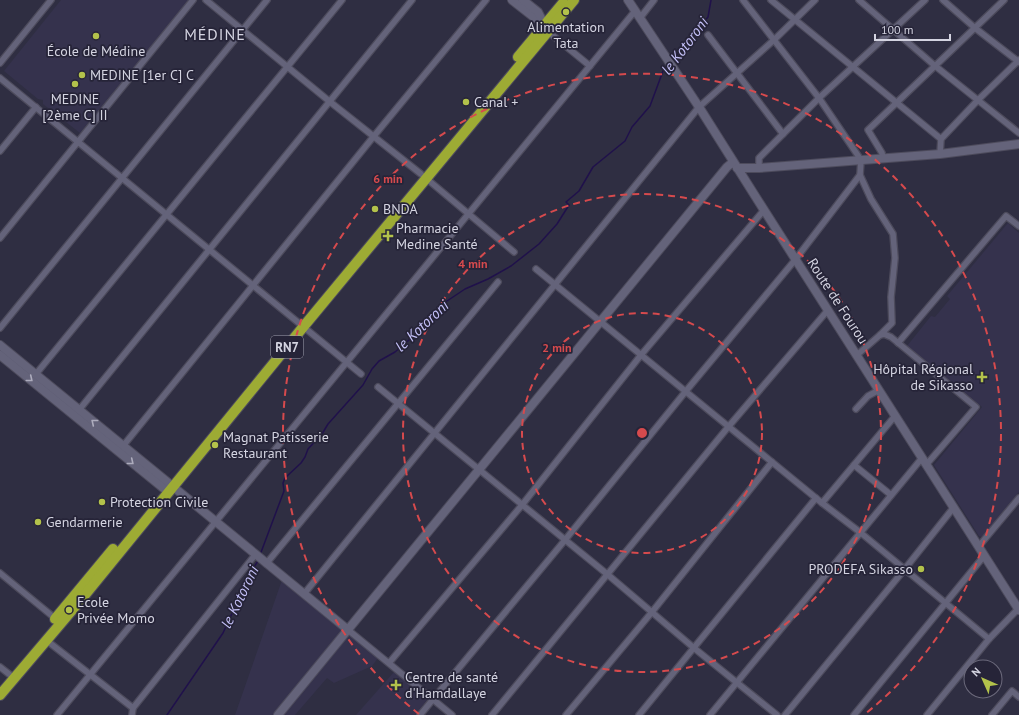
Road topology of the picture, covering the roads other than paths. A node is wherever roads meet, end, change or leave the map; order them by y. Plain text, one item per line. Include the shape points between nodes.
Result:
1 (51, 0) edge
2 (193, 0) edge
3 (206, 0) edge
4 (267, 0) edge
5 (342, 0) edge
6 (412, 0) edge
7 (486, 0) edge
8 (512, 0) edge
9 (523, 0) edge
10 (566, 0) edge
11 (574, 0) edge
12 (628, 0) edge
13 (654, 0) edge
14 (743, 0) edge
15 (771, 0) edge
16 (815, 0) edge
17 (859, 0) edge
18 (925, 0) edge
19 (943, 0) edge
20 (1004, 0) edge
21 (637, 14) junction
22 (795, 19) junction
23 (546, 26) junction
24 (975, 28) junction
25 (894, 29) junction
26 (243, 30) junction
27 (708, 35) dead end
28 (775, 39) junction
29 (1019, 61) edge
30 (0, 63) edge
31 (288, 66) junction
32 (590, 66) junction
33 (934, 66) junction
34 (853, 67) junction
35 (737, 73) junction
36 (0, 78) edge
37 (819, 98) junction
38 (978, 100) junction
39 (329, 101) junction
40 (897, 103) junction
41 (36, 107) junction
42 (699, 107) junction
43 (1019, 133) edge
44 (783, 134) junction
45 (374, 136) junction
46 (941, 138) junction
47 (77, 142) junction
48 (1019, 144) edge
49 (0, 151) edge
50 (940, 154) junction
51 (883, 159) junction
52 (861, 160) junction
53 (735, 165) junction
54 (759, 168) junction
55 (860, 175) junction
56 (423, 176) junction
57 (121, 178) junction
58 (764, 210) junction
59 (166, 214) junction
60 (468, 214) junction
61 (1019, 226) edge
62 (0, 238) edge
63 (210, 250) junction
64 (514, 252) dead end
65 (795, 260) junction
66 (536, 269) dead end
67 (498, 282) dead end
68 (253, 285) junction
69 (556, 285) junction
70 (828, 310) junction
71 (601, 321) junction
72 (301, 324) junction
73 (0, 328) edge
74 (880, 335) junction
75 (898, 343) junction
76 (0, 345) edge
77 (0, 355) edge
78 (641, 355) junction
79 (857, 355) junction
80 (347, 362) junction
81 (36, 374) junction
82 (361, 374) dead end
83 (378, 387) dead end
84 (879, 390) junction
85 (686, 391) junction
86 (398, 404) junction
87 (856, 409) dead end
88 (79, 410) junction
89 (895, 416) junction
90 (729, 426) junction
91 (434, 434) junction
92 (123, 446) junction
93 (772, 462) junction
94 (924, 462) junction
95 (854, 465) junction
96 (478, 470) junction
97 (168, 487) junction
98 (892, 495) junction
99 (816, 498) junction
100 (1019, 498) edge
101 (822, 503) junction
102 (522, 505) junction
103 (954, 507) junction
104 (216, 521) junction
105 (861, 533) junction
106 (565, 540) junction
107 (979, 546) junction
108 (256, 555) junction
109 (984, 556) junction
110 (265, 562) junction
111 (904, 570) junction
112 (0, 573) edge
113 (607, 574) junction
114 (304, 594) junction
115 (945, 604) junction
116 (1019, 609) edge
117 (652, 612) junction
118 (56, 618) junction
119 (347, 629) junction
120 (989, 639) junction
121 (46, 640) junction
122 (694, 648) junction
123 (389, 663) junction
124 (0, 667) edge
125 (89, 675) junction
126 (12, 677) junction
127 (737, 682) junction
128 (0, 686) edge
129 (0, 695) edge
130 (1019, 696) edge
131 (433, 699) junction
132 (133, 713) edge
133 (57, 715) edge
134 (278, 715) edge
135 (420, 715) edge
136 (452, 715) edge
137 (492, 715) edge
138 (566, 715) edge
139 (639, 715) edge
140 (710, 715) edge
141 (777, 715) edge
142 (785, 715) edge
143 (854, 715) edge
144 (928, 715) edge
145 (992, 715) edge

1 - 30 street
2 - 47 street
3 - 26 street
4 - 26 street
5 - 31 street
6 - 39 street
7 - 45 street
8 - 23 street
9 - 23 street via 538,12
10 - 23 highway, RN7
11 - 23 highway, RN7
12 - 21 street, Route de Fourou
13 - 21 street
14 - 28 street
15 - 22 street
16 - 22 street
17 - 25 street
18 - 25 street
19 - 24 street
20 - 24 street
21 - 32 street
21 - 42 street, Route de Fourou
22 - 28 street
22 - 34 street
23 - 32 street
23 - 56 highway, RN7
24 - 29 street
24 - 33 street
25 - 33 street
25 - 34 street
26 - 31 street
26 - 57 street
27 - 35 street
28 - 35 street
28 - 37 street
29 - 38 street
31 - 39 street
31 - 59 street
32 - 60 street
33 - 38 street
33 - 40 street
34 - 37 street
34 - 40 street
35 - 42 street
35 - 44 street
36 - 41 street
37 - 44 street
37 - 52 street
38 - 43 street
38 - 46 street
39 - 45 street
39 - 63 street
40 - 46 street
40 - 51 street via 868,130
41 - 47 street
41 - 49 street
42 - 53 street, Route de Fourou
42 - 69 street
44 - 54 street via 759,158
45 - 56 street
45 - 68 street
46 - 50 street
47 - 57 street
47 - 62 street
48 - 50 street
50 - 51 street
51 - 52 street
52 - 54 street
52 - 55 street
53 - 54 street
53 - 58 street, Route de Fourou
53 - 71 street via 726,167
55 - 65 street
55 - 74 street via 871,199 893,234 895,258 891,297 892,323
56 - 60 street
56 - 72 highway, RN7
57 - 59 street
57 - 73 street
58 - 65 street, Route de Fourou
58 - 78 street
59 - 63 street
59 - 81 street
60 - 64 street
60 - 80 street
61 - 75 street via 1006,216
63 - 68 street
63 - 88 street
65 - 70 street, Route de Fourou
65 - 85 street
66 - 69 street
67 - 86 street
68 - 72 street
68 - 92 street
69 - 71 street
69 - 91 street
70 - 79 street, Route de Fourou
70 - 90 street
71 - 78 street
71 - 96 street
72 - 80 street
72 - 97 highway, RN7
74 - 75 street via 891,337
74 - 79 street
75 - 94 street via 976,407
76 - 81 street
77 -> 97 street
78 - 85 street
78 - 102 street
79 - 84 street, Route de Fourou
80 - 82 street
80 - 104 street
81 - 88 street
83 - 86 street
84 - 87 street via 868,396
84 - 89 street, Route de Fourou
85 - 90 street
85 - 106 street
86 - 91 street
86 - 110 street
92 -> 88 street
89 - 94 street, Route de Fourou
89 - 95 street
90 - 93 street
90 - 113 street
91 - 96 street
91 - 114 street
92 - 97 street
93 - 99 street
93 - 117 street
94 - 98 street
94 - 103 street, Route de Fourou
95 - 98 street
95 - 101 street
96 - 102 street
96 - 119 street
97 - 104 street
97 - 118 highway, RN7
97 - 121 highway, RN7 via 84,596
98 - 105 street
99 - 101 street
99 - 122 street
100 - 107 street
101 - 105 street
102 - 106 street
102 - 123 street
103 - 107 street, Route de Fourou
103 - 111 street
104 - 108 street
104 - 125 street
105 - 111 street
105 - 127 street
106 - 113 street
106 - 131 street
107 - 109 street, Route de Fourou
108 - 110 street
108 - 132 street
109 - 115 street
109 - 116 street, Route de Fourou
110 - 114 street
111 - 115 street
111 - 142 street
112 - 118 street
113 - 117 street
113 - 137 street
114 - 119 street
115 - 120 street
115 - 143 street
116 - 120 street
117 - 122 street
117 - 138 street
118 - 126 highway, RN7
119 - 123 street
119 - 134 street
120 - 144 street
121 - 125 street
121 - 126 highway, RN7
122 - 127 street
122 - 139 street
123 - 131 street
124 - 126 street
125 - 132 street
125 - 133 street
126 - 128 highway, RN7
126 - 129 highway, RN7
127 - 140 street
127 - 141 street
130 - 145 street via 1012,691
131 - 135 street
131 - 136 street

